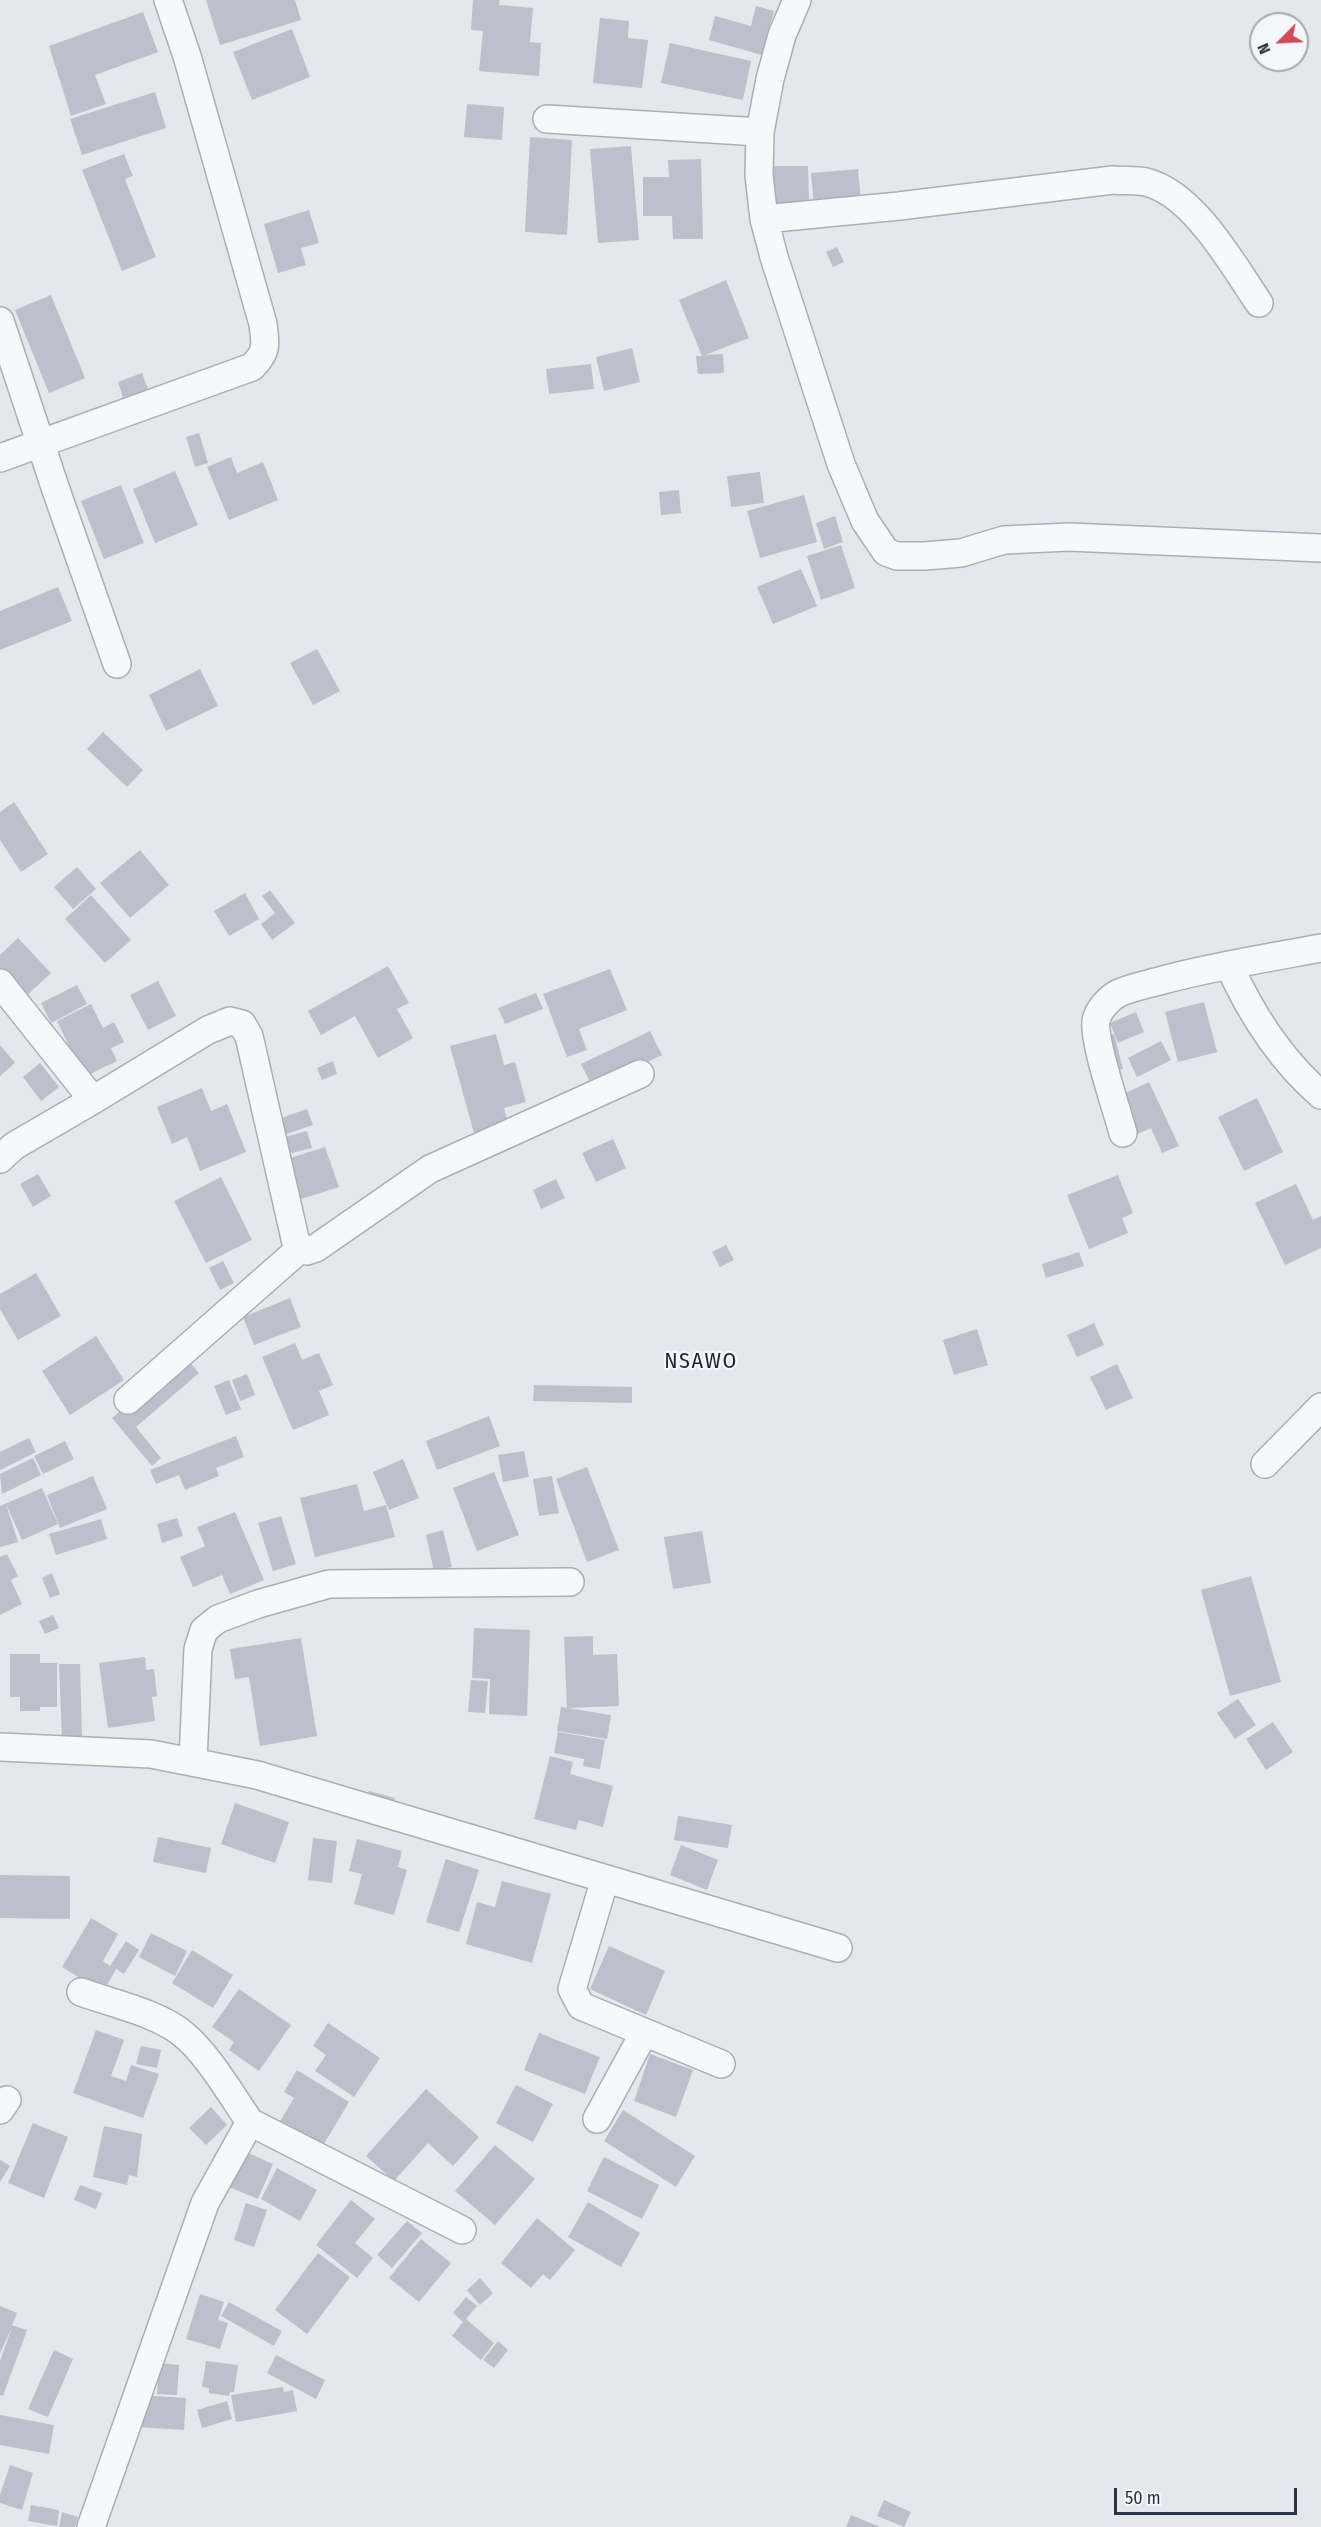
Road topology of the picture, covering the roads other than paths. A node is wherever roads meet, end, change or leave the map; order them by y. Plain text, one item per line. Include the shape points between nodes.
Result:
1 (168, 0) edge
2 (797, 0) edge
3 (547, 120) dead end
4 (760, 132) junction
5 (764, 219) junction
6 (1259, 303) dead end
7 (0, 321) edge
8 (40, 443) junction
9 (0, 458) edge
10 (1321, 548) edge
11 (117, 664) dead end
12 (1321, 948) edge
13 (1229, 965) junction
14 (0, 983) edge
15 (640, 1074) dead end
16 (1321, 1095) edge
17 (93, 1100) junction
18 (1123, 1133) dead end
19 (0, 1159) edge
20 (301, 1248) junction
21 (128, 1400) dead end
22 (1321, 1407) edge
23 (1264, 1464) dead end
24 (570, 1582) dead end
25 (0, 1747) edge
26 (193, 1761) junction
27 (605, 1879) junction
28 (838, 1948) dead end
29 (81, 1992) dead end
30 (644, 2033) junction
31 (721, 2064) dead end
32 (597, 2119) dead end
33 (250, 2122) junction
34 (462, 2230) dead end
35 (91, 2527) edge

1 - 8 street via 263,324 264,355 252,367
2 - 4 street via 782,35
3 - 4 street
4 - 5 street
5 - 6 street via 1113,180 1146,182 1183,201
5 - 10 street via 841,464 865,521 886,552 925,556 961,553 1004,540 1069,537
7 - 8 street
8 - 9 street
8 - 11 street
12 - 13 street
13 - 16 street via 1245,1002 1267,1035
13 - 18 street via 1132,989 1118,994 1100,1011 1097,1038
14 - 17 street
15 - 20 street via 448,1160 420,1175 316,1248
17 - 19 street via 14,1146
17 - 20 street via 208,1030 230,1021 242,1024 249,1036 296,1243
20 - 21 street
22 - 23 street
24 - 26 street via 329,1584 218,1619 204,1630 198,1649
25 - 26 street via 151,1754
26 - 27 street via 257,1775
27 - 28 street
27 - 30 street via 572,1989 581,2006
29 - 33 street via 155,2018 183,2034 213,2068
30 - 31 street
30 - 32 street
33 - 34 street
33 - 35 street via 205,2203

